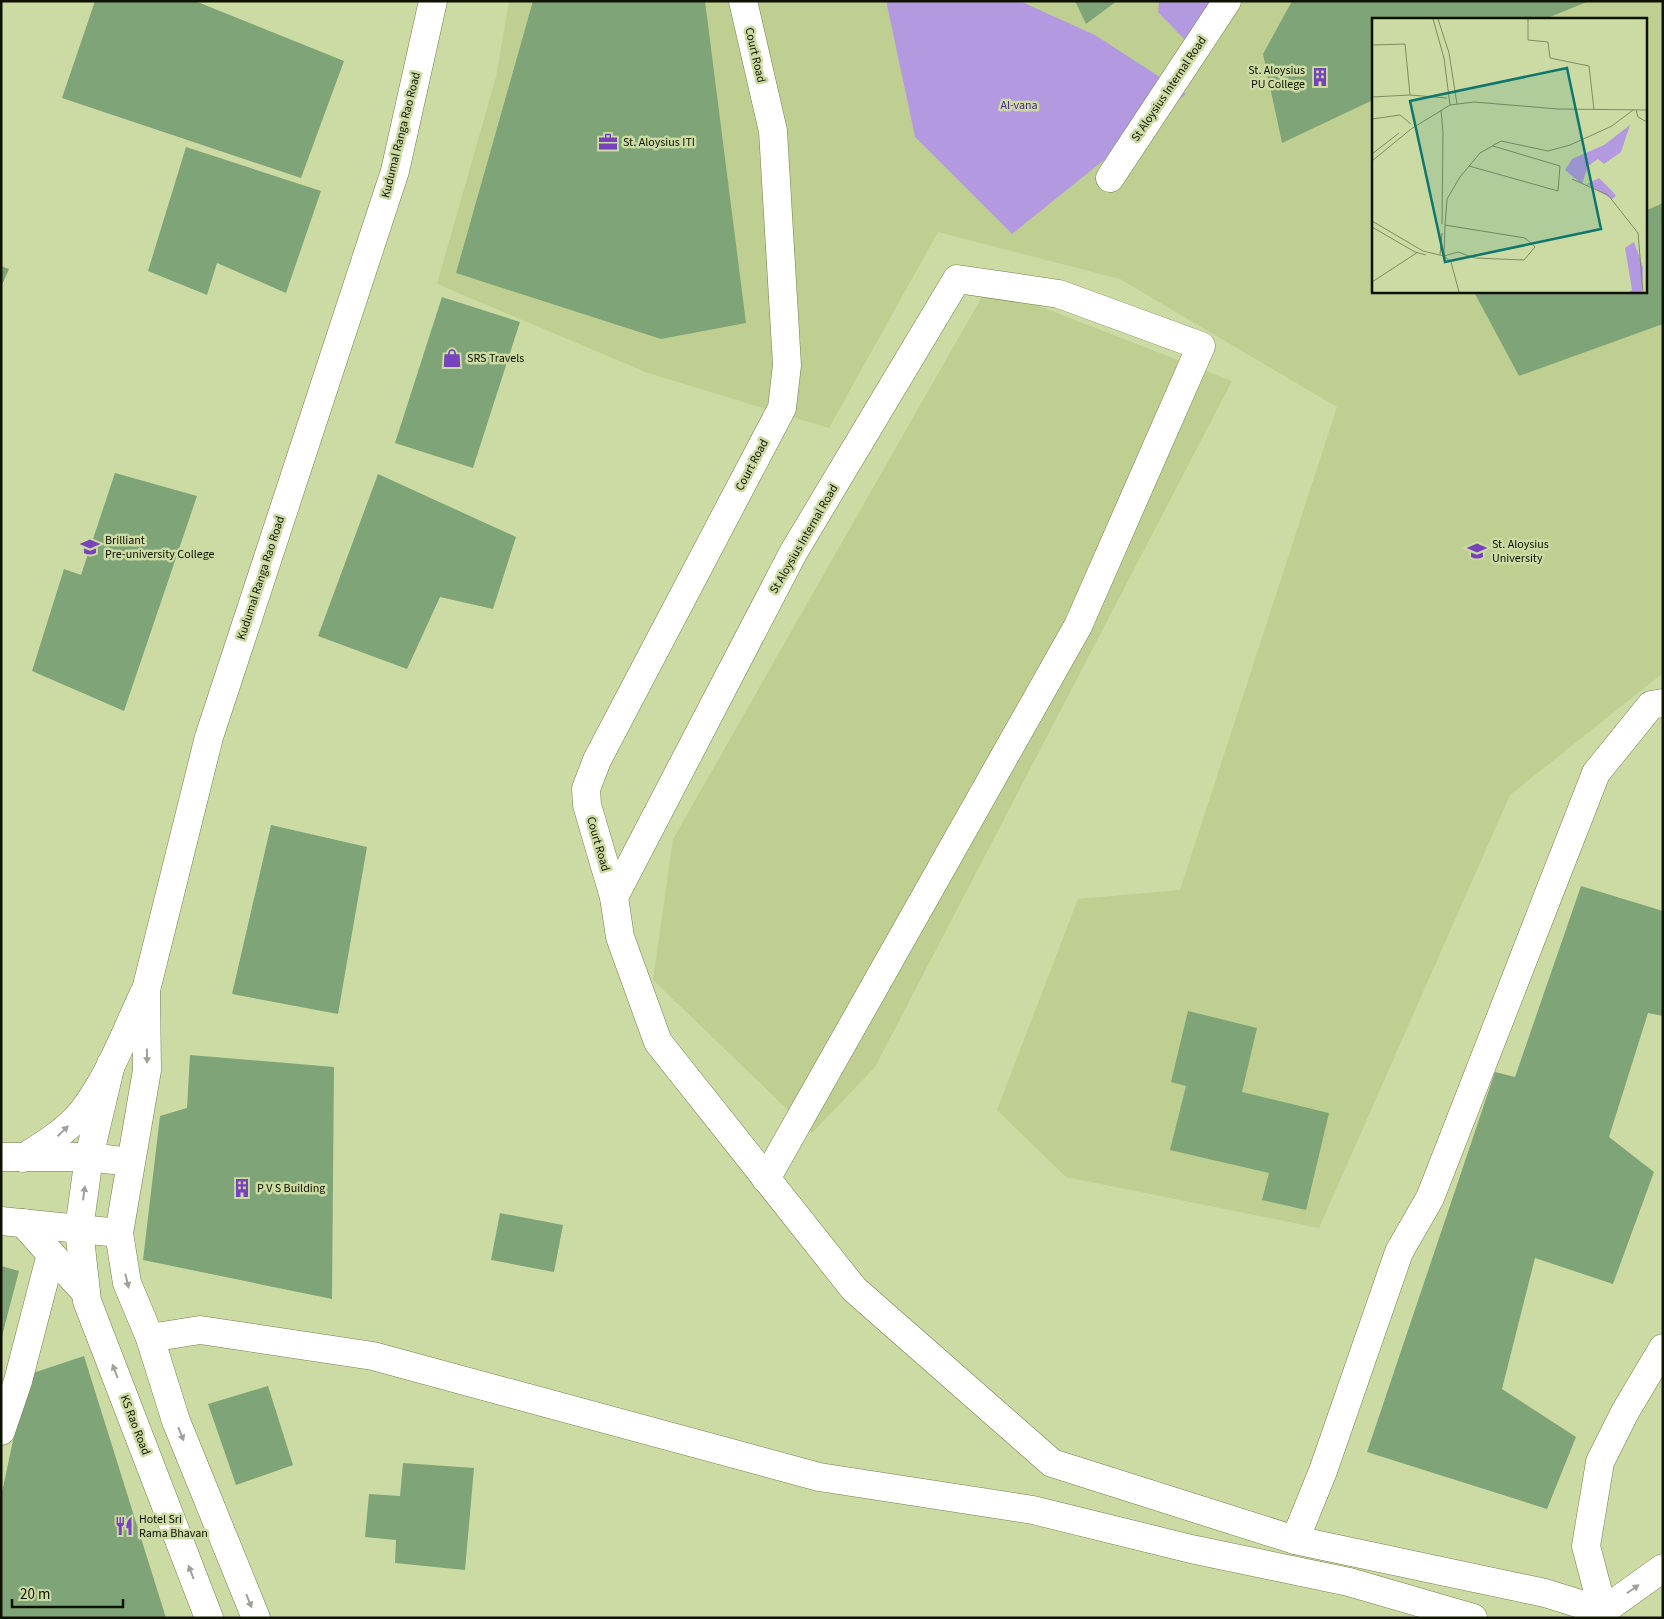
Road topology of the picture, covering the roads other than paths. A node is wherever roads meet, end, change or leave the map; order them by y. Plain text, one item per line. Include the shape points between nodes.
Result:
1 (433, 1) edge
2 (743, 1) edge
3 (1227, 1) edge
4 (1110, 178) dead end
5 (1663, 703) edge
6 (614, 897) junction
7 (146, 990) junction
8 (111, 1064) junction
9 (89, 1157) junction
10 (12, 1158) edge
11 (130, 1162) junction
12 (766, 1179) junction
13 (12, 1222) edge
14 (79, 1229) junction
15 (119, 1233) junction
16 (51, 1254) junction
17 (86, 1293) junction
18 (150, 1338) junction
19 (1663, 1348) edge
20 (170, 1402) junction
21 (132, 1416) junction
22 (1, 1431) edge
23 (1295, 1540) junction
24 (1663, 1568) edge
25 (1601, 1614) edge
26 (209, 1618) edge
27 (256, 1618) edge
28 (1473, 1618) edge

1 - 7 main road, Kudumal Ranga Rao Road via 395,171 209,737
2 - 6 main road, Court Road via 773,131 787,365 785,392 782,408 586,789 587,805
3 - 4 main road, St Aloysius Internal Road
5 - 23 main road via 1651,705 1596,773 1430,1198 1399,1252 1323,1471
6 - 12 main road, Court Road via 620,936 658,1042
6 - 12 main road, St Aloysius Internal Road via 793,553 957,279 1059,294 1201,346 1078,626
7 - 8 main road
7 -> 11 main road, Kudumal Ranga Rao Road via 147,1070
8 - 9 main road, KS Rao Road
10 -> 8 main road via 55,1138 83,1112
9 - 10 main road
9 - 11 main road
14 -> 9 main road, KS Rao Road
11 - 15 main road
12 - 23 main road, Court Road via 854,1289 1052,1463
13 - 14 main road
13 - 16 main road
14 - 15 main road
14 - 17 main road, KS Rao Road
15 -> 18 main road via 127,1284
16 - 17 main road
16 - 22 main road via 18,1381
21 -> 17 main road, KS Rao Road
18 - 20 main road
18 - 28 main road via 200,1330 373,1356 818,1477 1033,1510 1349,1582
19 - 25 main road via 1600,1462 1586,1546
20 - 21 main road
20 -> 27 main road
26 -> 21 main road, KS Rao Road
23 - 25 main road, Court Road via 1545,1593
25 -> 24 main road

